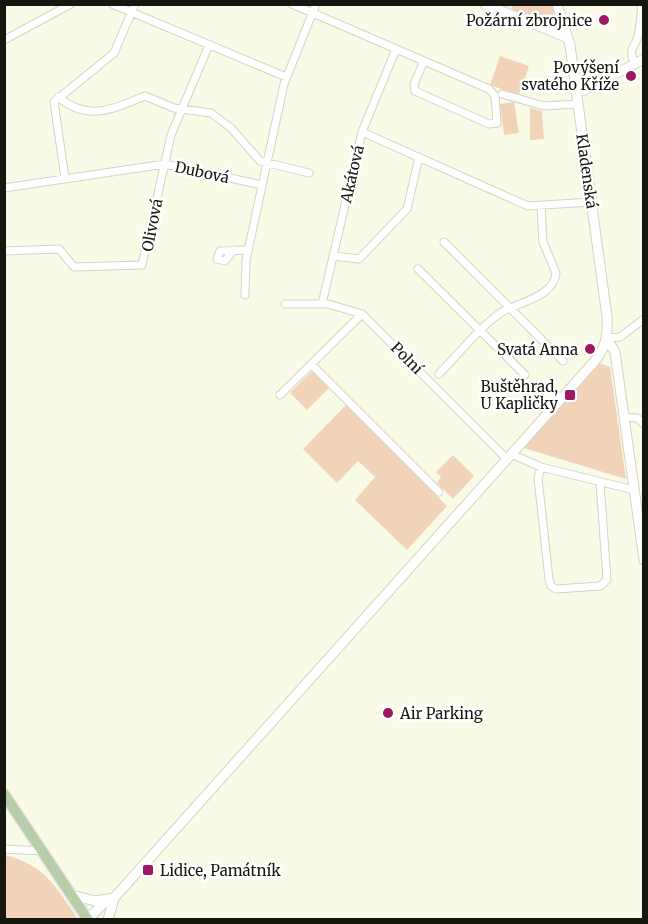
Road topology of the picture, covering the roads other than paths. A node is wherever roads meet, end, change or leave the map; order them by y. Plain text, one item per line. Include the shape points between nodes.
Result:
1 (70, 4) edge
2 (112, 4) edge
3 (135, 4) edge
4 (292, 4) edge
5 (316, 4) edge
6 (485, 4) edge
7 (642, 4) edge
8 (557, 5) edge
9 (132, 13) junction
10 (312, 13) junction
11 (568, 38) junction
12 (4, 40) edge
13 (209, 45) junction
14 (396, 49) junction
15 (424, 61) junction
16 (639, 61) edge
17 (286, 77) junction
18 (576, 91) junction
19 (502, 94) dead end
20 (58, 97) junction
21 (578, 104) junction
22 (182, 109) junction
23 (362, 132) junction
24 (419, 157) junction
25 (165, 164) junction
26 (267, 164) junction
27 (309, 173) dead end
28 (65, 178) junction
29 (262, 185) junction
30 (4, 188) edge
31 (591, 202) junction
32 (541, 207) junction
33 (444, 242) dead end
34 (234, 250) dead end
35 (248, 250) junction
36 (4, 251) edge
37 (333, 256) junction
38 (417, 269) dead end
39 (245, 295) dead end
40 (285, 304) dead end
41 (322, 304) junction
42 (510, 309) junction
43 (362, 314) junction
44 (644, 319) edge
45 (481, 332) junction
46 (606, 338) junction
47 (563, 361) dead end
48 (311, 364) junction
49 (439, 374) dead end
50 (525, 375) dead end
51 (280, 395) dead end
52 (624, 417) junction
53 (644, 424) edge
54 (509, 456) junction
55 (541, 466) junction
56 (600, 483) junction
57 (634, 490) junction
58 (439, 492) dead end
59 (644, 560) edge
60 (4, 794) edge
61 (4, 849) edge
62 (42, 851) junction
63 (72, 895) junction
64 (111, 899) junction
65 (108, 916) edge
66 (88, 919) edge
67 (94, 920) edge

1 - 12 street
2 - 9 street
3 - 9 street
4 - 10 street
5 - 10 street
6 - 11 street
7 - 16 street via 638,38 631,53
8 - 11 street, Kladenská
9 - 13 street
9 - 20 street via 114,53
10 - 14 street
10 - 17 street
11 - 18 street, Kladenská
13 - 17 street
13 - 22 street, Olivová
14 - 15 street
14 - 23 street, Akátová
15 - 15 street via 492,91 497,123 489,124 416,92 414,84
16 - 18 street
17 - 26 street
18 - 21 street, Kladenská
19 - 21 street via 544,106
20 - 22 street via 73,108 100,112 146,96
20 - 28 street via 53,104
21 - 31 street, Kladenská
22 - 25 street, Olivová
22 - 26 street via 214,115 231,128 258,160
23 - 24 street
23 - 37 street, Akátová
24 - 32 street via 528,206
24 - 37 street via 406,210 359,258
25 - 28 street, Dubová
25 - 29 street, Dubová
25 - 36 street, Olivová via 145,261 140,266 74,267 59,249
26 - 27 street
26 - 29 street
28 - 30 street, Dubová
29 - 35 street
31 - 32 street
31 - 46 street, Kladenská via 607,317
32 - 42 street via 543,242 556,276 535,298
33 - 42 street
34 - 35 street
35 - 39 street
37 - 41 street, Akátová
38 - 45 street
40 - 41 street, Polní
41 - 43 street, Polní
42 - 45 street
42 - 47 street
43 - 48 street
43 - 54 street, Polní
44 - 46 street via 620,337
45 - 49 street
45 - 50 street
46 - 52 street via 615,352
46 - 54 street via 597,359
48 - 51 street
48 - 58 street
52 - 53 street via 638,418
52 - 57 street
54 - 55 street
54 - 64 street
55 - 56 street
55 - 56 street via 538,478 550,582 559,590 600,586 608,577
56 - 57 street
57 - 59 street
60 - 62 main road
61 - 62 street
62 - 63 main road
63 - 64 street via 94,901
63 - 66 main road
64 - 65 street
64 - 66 street
65 - 67 street
66 - 67 street

